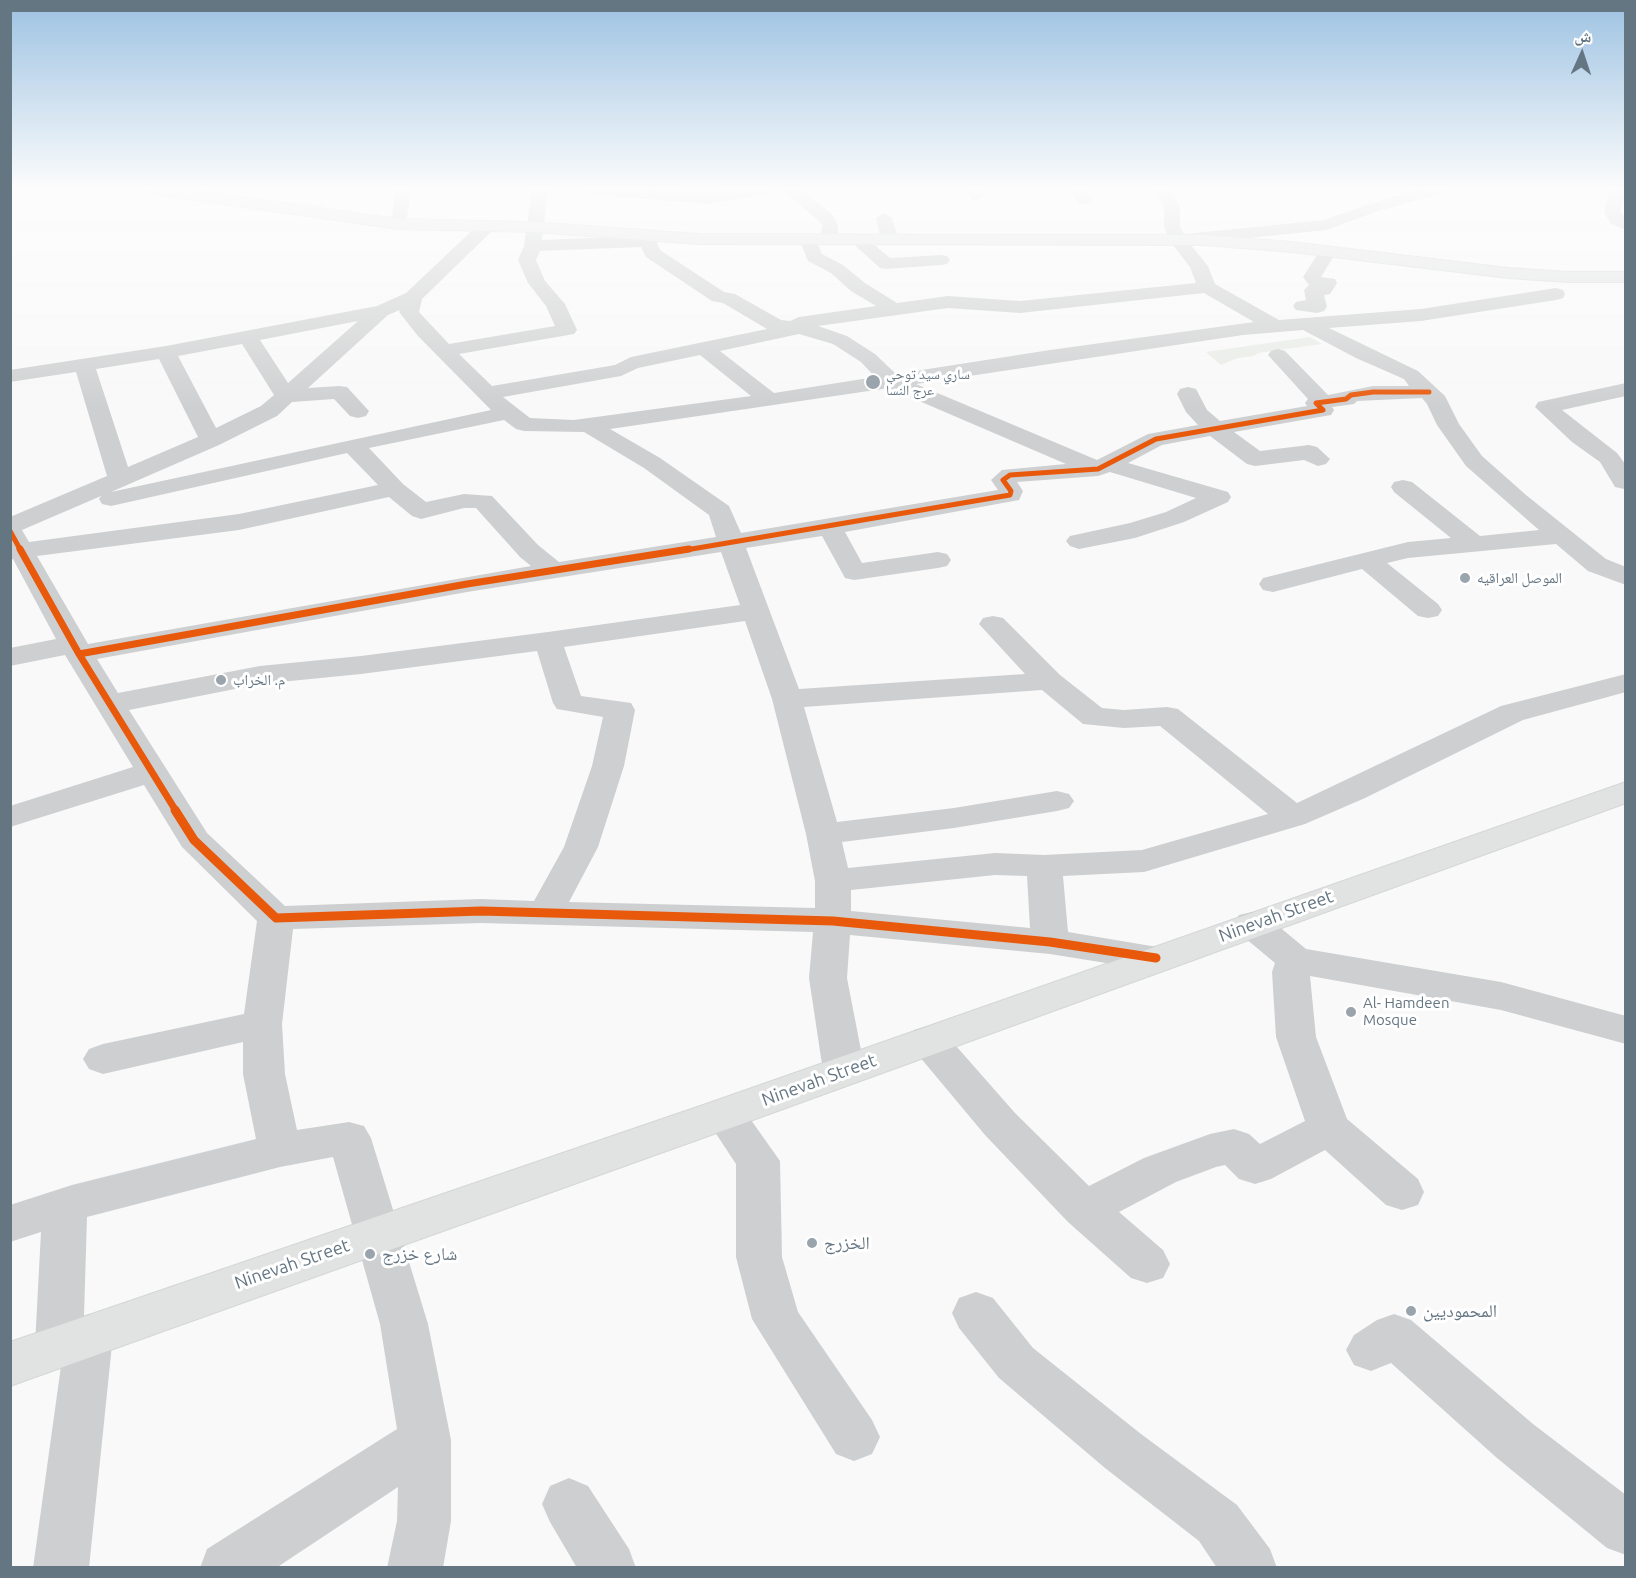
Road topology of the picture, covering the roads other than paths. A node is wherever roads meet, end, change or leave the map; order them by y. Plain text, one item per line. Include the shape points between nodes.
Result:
1 (449, 263) edge
2 (527, 263) edge
3 (665, 263) edge
4 (826, 263) edge
5 (884, 263) edge
6 (905, 263) edge
7 (1196, 263) edge
8 (1321, 263) edge
9 (1423, 263) edge
10 (1508, 273) junction
11 (1626, 277) edge
12 (1207, 287) junction
13 (1556, 294) dead end
14 (413, 297) junction
15 (1517, 299) junction
16 (893, 309) junction
17 (381, 311) junction
18 (1421, 315) junction
19 (1306, 316) junction
20 (777, 326) junction
21 (803, 327) junction
22 (1276, 327) junction
23 (1444, 330) dead end
24 (247, 336) junction
25 (704, 348) junction
26 (444, 351) junction
27 (166, 352) junction
28 (1278, 354) dead end
29 (84, 365) junction
30 (10, 376) edge
31 (891, 381) junction
32 (1626, 389) edge
33 (1429, 392) junction
34 (486, 393) junction
35 (1188, 394) dead end
36 (285, 396) junction
37 (770, 400) junction
38 (1323, 402) junction
39 (358, 411) dead end
40 (508, 413) junction
41 (588, 425) junction
42 (1215, 429) junction
43 (211, 440) junction
44 (352, 445) junction
45 (1318, 459) dead end
46 (1103, 467) junction
47 (120, 479) junction
48 (1624, 482) edge
49 (1403, 487) dead end
50 (394, 489) junction
51 (830, 527) junction
52 (18, 535) edge
53 (1562, 536) junction
54 (1078, 541) dead end
55 (732, 543) junction
56 (1474, 544) junction
57 (938, 560) dead end
58 (1367, 560) junction
59 (555, 571) junction
60 (1626, 577) edge
61 (1273, 584) dead end
62 (1428, 610) dead end
63 (756, 611) junction
64 (993, 624) dead end
65 (548, 641) junction
66 (76, 650) junction
67 (10, 657) edge
68 (1049, 681) junction
69 (1626, 683) edge
70 (787, 699) junction
71 (110, 704) junction
72 (152, 772) junction
73 (1626, 792) edge
74 (1056, 801) dead end
75 (10, 817) edge
76 (1293, 817) junction
77 (823, 834) junction
78 (1044, 866) junction
79 (833, 881) junction
80 (545, 913) junction
81 (276, 918) junction
82 (834, 921) junction
83 (1252, 924) junction
84 (1050, 942) junction
85 (1156, 958) junction
86 (1295, 960) junction
87 (262, 1024) junction
88 (1626, 1030) edge
89 (928, 1040) junction
90 (103, 1059) dead end
91 (844, 1071) junction
92 (724, 1114) junction
93 (1329, 1128) junction
94 (280, 1150) junction
95 (1402, 1192) dead end
96 (72, 1203) junction
97 (1084, 1209) junction
98 (10, 1224) edge
99 (378, 1234) junction
100 (1147, 1264) dead end
101 (976, 1313) dead end
102 (74, 1340) junction
103 (1371, 1350) dead end
104 (10, 1364) edge
105 (854, 1437) dead end
106 (424, 1440) junction
107 (569, 1504) dead end
108 (1626, 1529) edge
109 (61, 1568) edge
110 (226, 1568) edge
111 (416, 1568) edge
112 (609, 1568) edge
113 (1250, 1568) edge

1 - 14 street
2 - 26 street via 567,330
3 - 20 street via 719,297 728,298
4 - 16 street
5 - 6 street
7 - 12 street
8 - 19 street via 1312,277 1316,282 1328,283 1323,290 1313,290 1317,307
9 - 10 main road
10 - 11 main road
10 - 15 street via 1508,285
12 - 16 street via 1020,307 948,302
12 - 22 street
13 - 15 street
14 - 17 street
14 - 26 street via 409,312
15 - 18 street
16 - 20 street
17 - 24 street
17 - 36 street
18 - 19 street
18 - 23 street
19 - 22 street
19 - 33 street via 1363,354 1411,375
20 - 21 street
21 - 25 street
21 - 31 street via 840,340 868,358
22 - 31 street
24 - 27 street
24 - 36 street
25 - 34 street via 632,363 621,370
25 - 37 street
26 - 34 street
27 - 29 street
27 - 43 street
28 - 38 street
29 - 30 street
29 - 47 street
31 - 37 street
31 - 46 street
32 - 48 street via 1546,407 1609,458
33 - 38 street via 1373,392
33 - 53 street via 1474,461
34 - 40 street
35 - 42 street via 1197,412
36 - 39 street via 339,392
36 - 43 street via 269,411
37 - 41 street
38 - 42 street via 1316,403 1323,410
40 - 41 street via 524,424
40 - 44 street
41 - 55 street via 652,463 720,511
42 - 45 street via 1255,459 1309,452
42 - 46 street via 1156,439
43 - 47 street
44 - 50 street
44 - 52 street
46 - 51 street via 1010,475 1003,480 1010,495
46 - 54 street via 1219,497 1135,530
47 - 52 street
49 - 56 street
50 - 52 street via 239,522
50 - 59 street via 421,511 464,501 483,501 529,551
51 - 55 street
51 - 57 street via 854,572
52 - 66 street
53 - 56 street
53 - 60 street via 1597,565
55 - 59 street
55 - 63 street
56 - 58 street via 1408,550
58 - 61 street
58 - 62 street
59 - 66 street
63 - 65 street
63 - 70 street
64 - 68 street
65 - 71 street via 260,675
65 - 80 street via 568,703 620,710 608,766 581,847
66 - 67 street
66 - 71 street
68 - 70 street
68 - 76 street via 1094,717 1167,716
69 - 76 street via 1512,713
70 - 77 street
71 - 72 street
72 - 75 street
72 - 81 street via 194,840
73 - 83 main road, Ninevah Street
74 - 77 street
76 - 78 street via 1144,861
77 - 79 street
78 - 79 street via 995,864
78 - 84 street
79 - 82 street
80 - 81 street via 481,911
80 - 82 street
81 - 87 street
82 - 84 street
82 - 91 street via 828,978
83 - 85 main road, Ninevah Street
83 - 86 street
84 - 85 street
85 - 89 main road, Ninevah Street
86 - 88 street via 1501,996
86 - 93 street via 1291,972 1296,1037
87 - 90 street
87 - 94 street via 264,1074
89 - 91 main road, Ninevah Street
89 - 97 street via 1000,1124
91 - 92 main road, Ninevah Street
92 - 99 main road, Ninevah Street
92 - 105 street via 758,1161 759,1257 776,1318
93 - 95 street
93 - 97 street via 1255,1167 1234,1146 1210,1151 1160,1170
94 - 96 street
94 - 99 street via 349,1138
96 - 98 street
96 - 102 street via 64,1218
97 - 100 street
99 - 102 main road, Ninevah Street
99 - 106 street via 404,1324
101 - 113 street via 1016,1363 1123,1452 1218,1523
102 - 104 main road, Ninevah Street
102 - 109 street
103 - 108 street via 1394,1335 1515,1441
106 - 110 street
106 - 111 street via 424,1521
107 - 112 street

